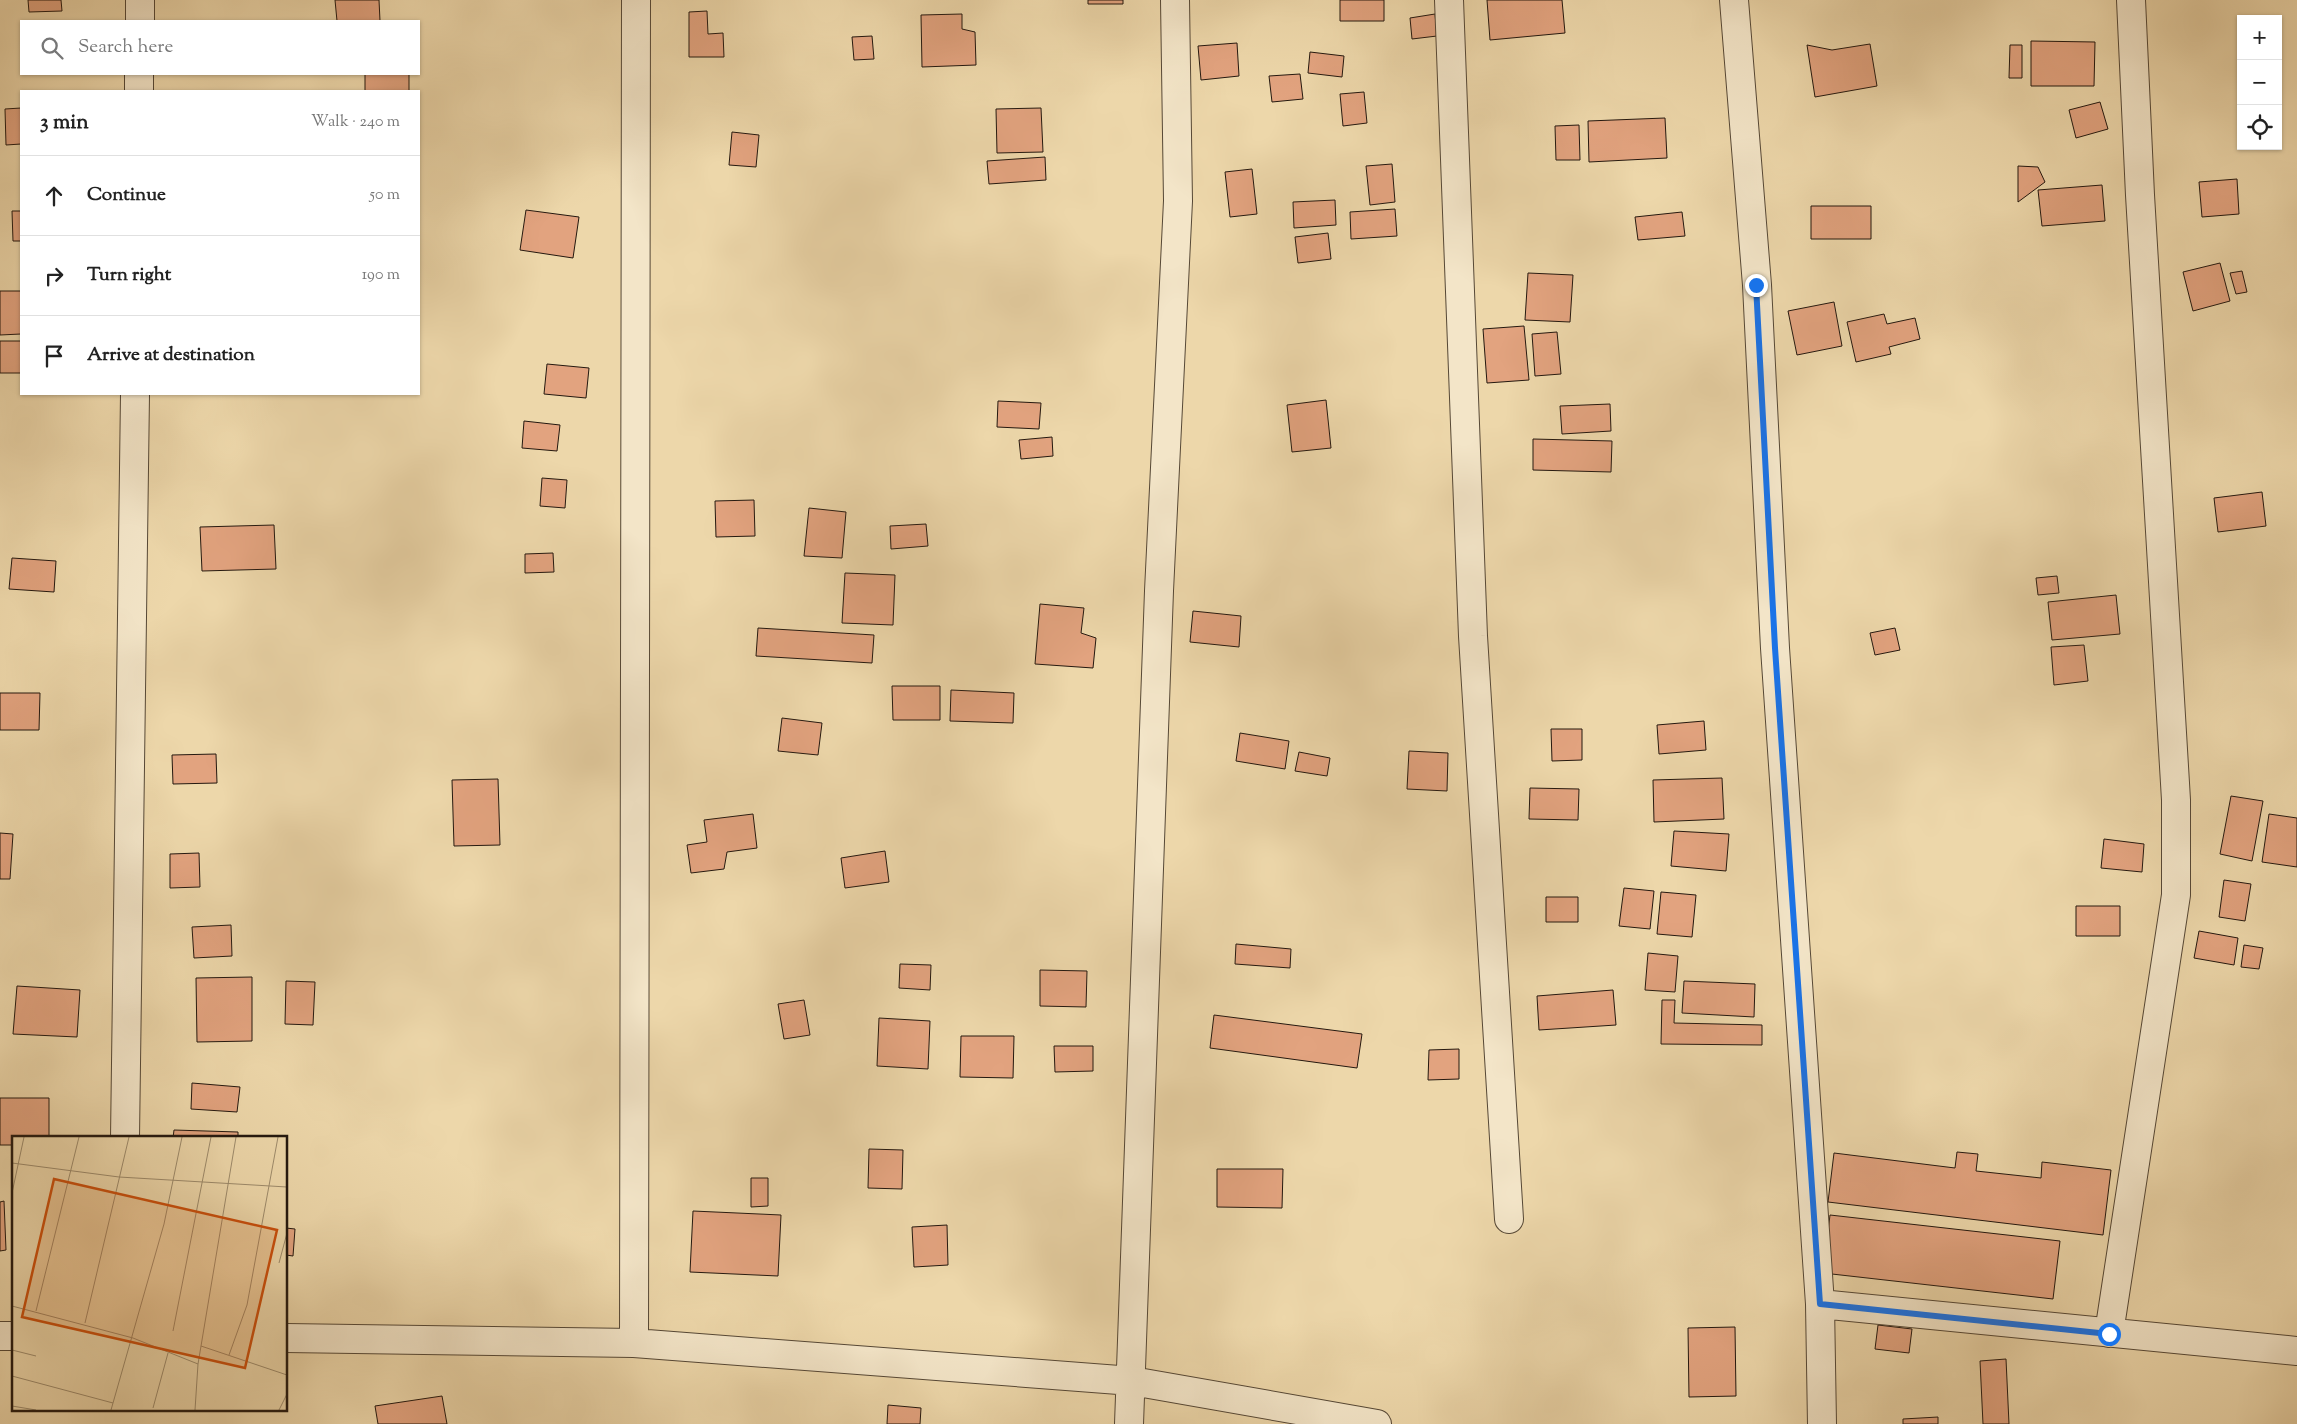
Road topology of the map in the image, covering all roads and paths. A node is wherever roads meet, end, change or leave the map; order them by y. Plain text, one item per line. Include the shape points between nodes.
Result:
1 (140, 0) edge
2 (636, 0) edge
3 (1175, 0) edge
4 (1449, 0) edge
5 (1734, 0) edge
6 (2131, 0) edge
7 (140, 20) edge
8 (139, 75) edge
9 (139, 90) edge
10 (135, 395) edge
11 (124, 1136) edge
12 (1509, 1220) dead end
13 (1820, 1304) junction
14 (2109, 1334) junction
15 (288, 1338) edge
16 (634, 1343) junction
17 (2297, 1351) edge
18 (1132, 1381) junction
19 (1129, 1424) edge
20 (1377, 1424) edge
21 (1822, 1424) edge

1 - 7 street
2 - 16 street
3 - 18 street via 1178,201 1160,581
4 - 12 street via 1473,636
5 - 13 street via 1756,285 1775,648
6 - 14 street via 2176,800 2176,895
8 - 9 street
10 - 11 street
13 - 14 street
13 - 21 street
14 - 17 street
15 - 16 street
16 - 18 street
18 - 19 street
18 - 20 street

